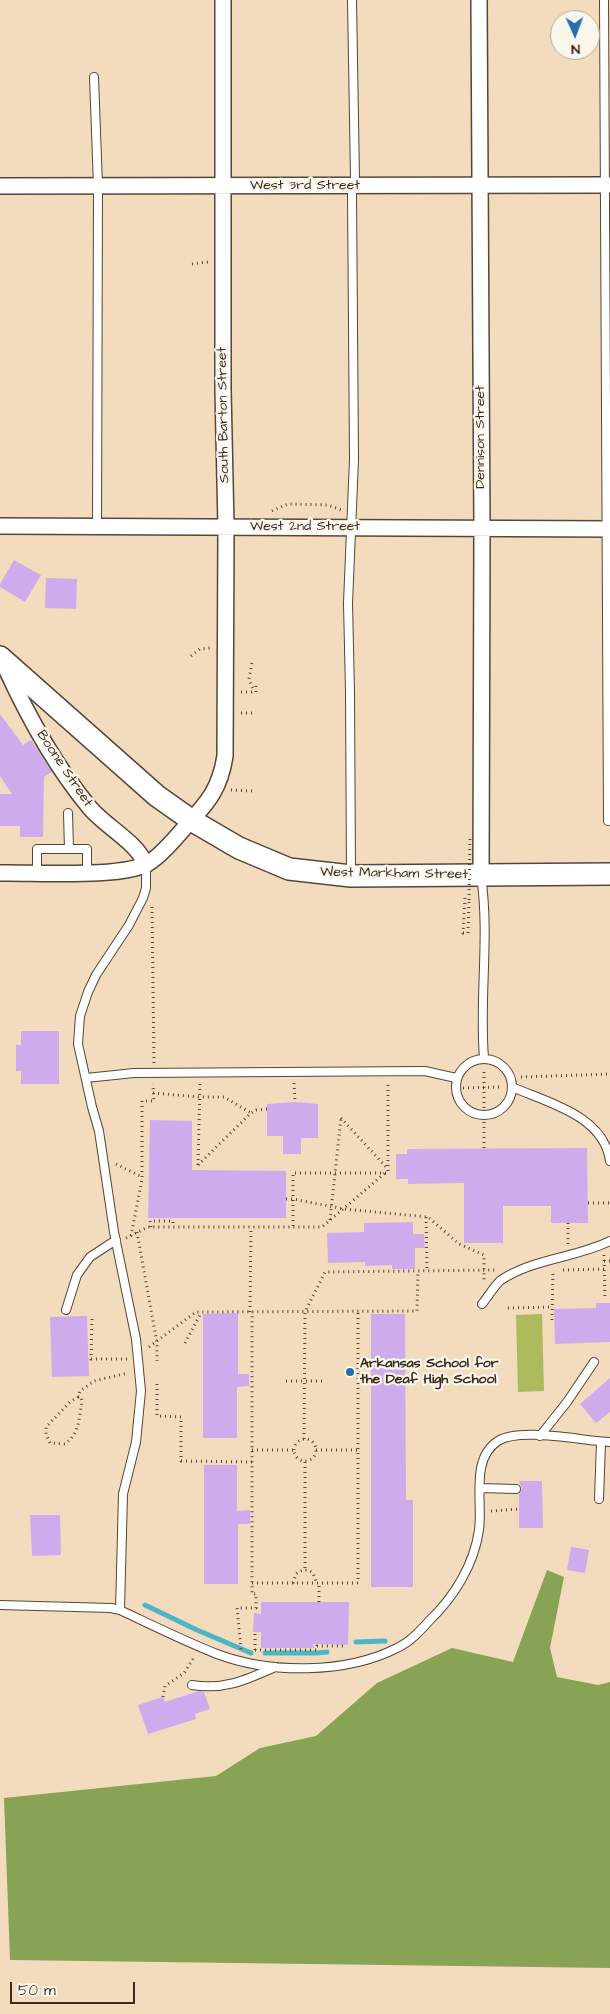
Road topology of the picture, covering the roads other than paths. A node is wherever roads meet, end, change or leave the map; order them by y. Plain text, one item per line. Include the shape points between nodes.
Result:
1 (223, 0) edge
2 (352, 0) edge
3 (478, 0) edge
4 (604, 0) edge
5 (94, 77) dead end
6 (354, 185) junction
7 (479, 185) junction
8 (608, 185) edge
9 (0, 186) edge
10 (98, 186) junction
11 (223, 186) junction
12 (352, 522) junction
13 (0, 526) edge
14 (97, 526) junction
15 (226, 527) junction
16 (482, 528) junction
17 (609, 529) edge
18 (1, 658) edge
19 (68, 813) dead end
20 (191, 820) junction
21 (608, 821) dead end
22 (69, 849) junction
23 (146, 864) junction
24 (37, 872) junction
25 (87, 872) junction
26 (0, 873) edge
27 (610, 874) edge
28 (481, 875) junction
29 (351, 876) junction
30 (484, 1058) junction
31 (86, 1078) junction
32 (456, 1078) junction
33 (512, 1087) junction
34 (610, 1161) edge
35 (116, 1240) junction
36 (610, 1241) edge
37 (482, 1304) dead end
38 (66, 1310) dead end
39 (594, 1362) dead end
40 (540, 1436) junction
41 (601, 1442) junction
42 (610, 1442) edge
43 (480, 1488) junction
44 (516, 1489) dead end
45 (599, 1499) dead end
46 (0, 1605) edge
47 (120, 1610) junction
48 (277, 1666) junction
49 (192, 1685) dead end

1 - 11 street, South Barton Street
2 - 6 lane
3 - 7 street, Dennison Street
4 - 8 lane
5 - 10 lane
6 - 7 street, West 3rd Street
6 - 11 street, West 3rd Street
6 - 12 lane
7 - 8 street, West 3rd Street
7 - 16 street, Dennison Street
8 - 17 lane
9 - 10 street, West 3rd Street
10 - 11 street, West 3rd Street
10 - 14 lane
11 - 15 street, South Barton Street
12 - 15 street, West 2nd Street
12 - 16 street, West 2nd Street
12 - 29 lane via 348,603
13 - 14 street, West 2nd Street
14 - 15 street, West 2nd Street
15 - 20 street, South Barton Street via 226,756 212,797
16 - 17 street, West 2nd Street
16 - 28 street, Dennison Street
17 - 21 lane
18 - 20 main road, Boone Street via 136,779
18 - 23 street, Boone Street via 42,738 80,794 110,829 142,854
19 - 22 lane
20 - 23 street
20 - 29 main road, West Markham Street via 239,848 289,869
22 - 24 lane via 37,849
22 - 25 lane via 87,849
23 - 25 street via 127,871
23 - 31 lane via 143,898 96,975 80,1016 78,1044
24 - 25 street
24 - 26 street
27 - 28 main road, West Markham Street
28 - 29 main road, West Markham Street
28 - 30 lane
30 - 32 lane via 467,1064
30 - 33 lane via 500,1064
31 - 32 lane via 134,1073 425,1071
31 - 35 lane via 99,1131
32 - 33 lane via 457,1099 475,1114 500,1110 507,1104
33 - 34 lane via 580,1117 594,1128 608,1149
35 - 38 lane via 90,1257 77,1275
35 - 47 lane via 137,1353 140,1400 136,1442 123,1494
36 - 37 lane via 592,1250 563,1255 522,1270 500,1281
39 - 40 lane
40 - 41 lane
40 - 43 lane via 506,1437 490,1447 482,1464
41 - 42 lane
41 - 45 lane
43 - 44 lane
43 - 48 lane via 475,1548 469,1566 438,1613 414,1636 399,1647 350,1664 299,1668
46 - 47 lane
47 - 48 lane via 217,1654
48 - 49 lane via 240,1683

